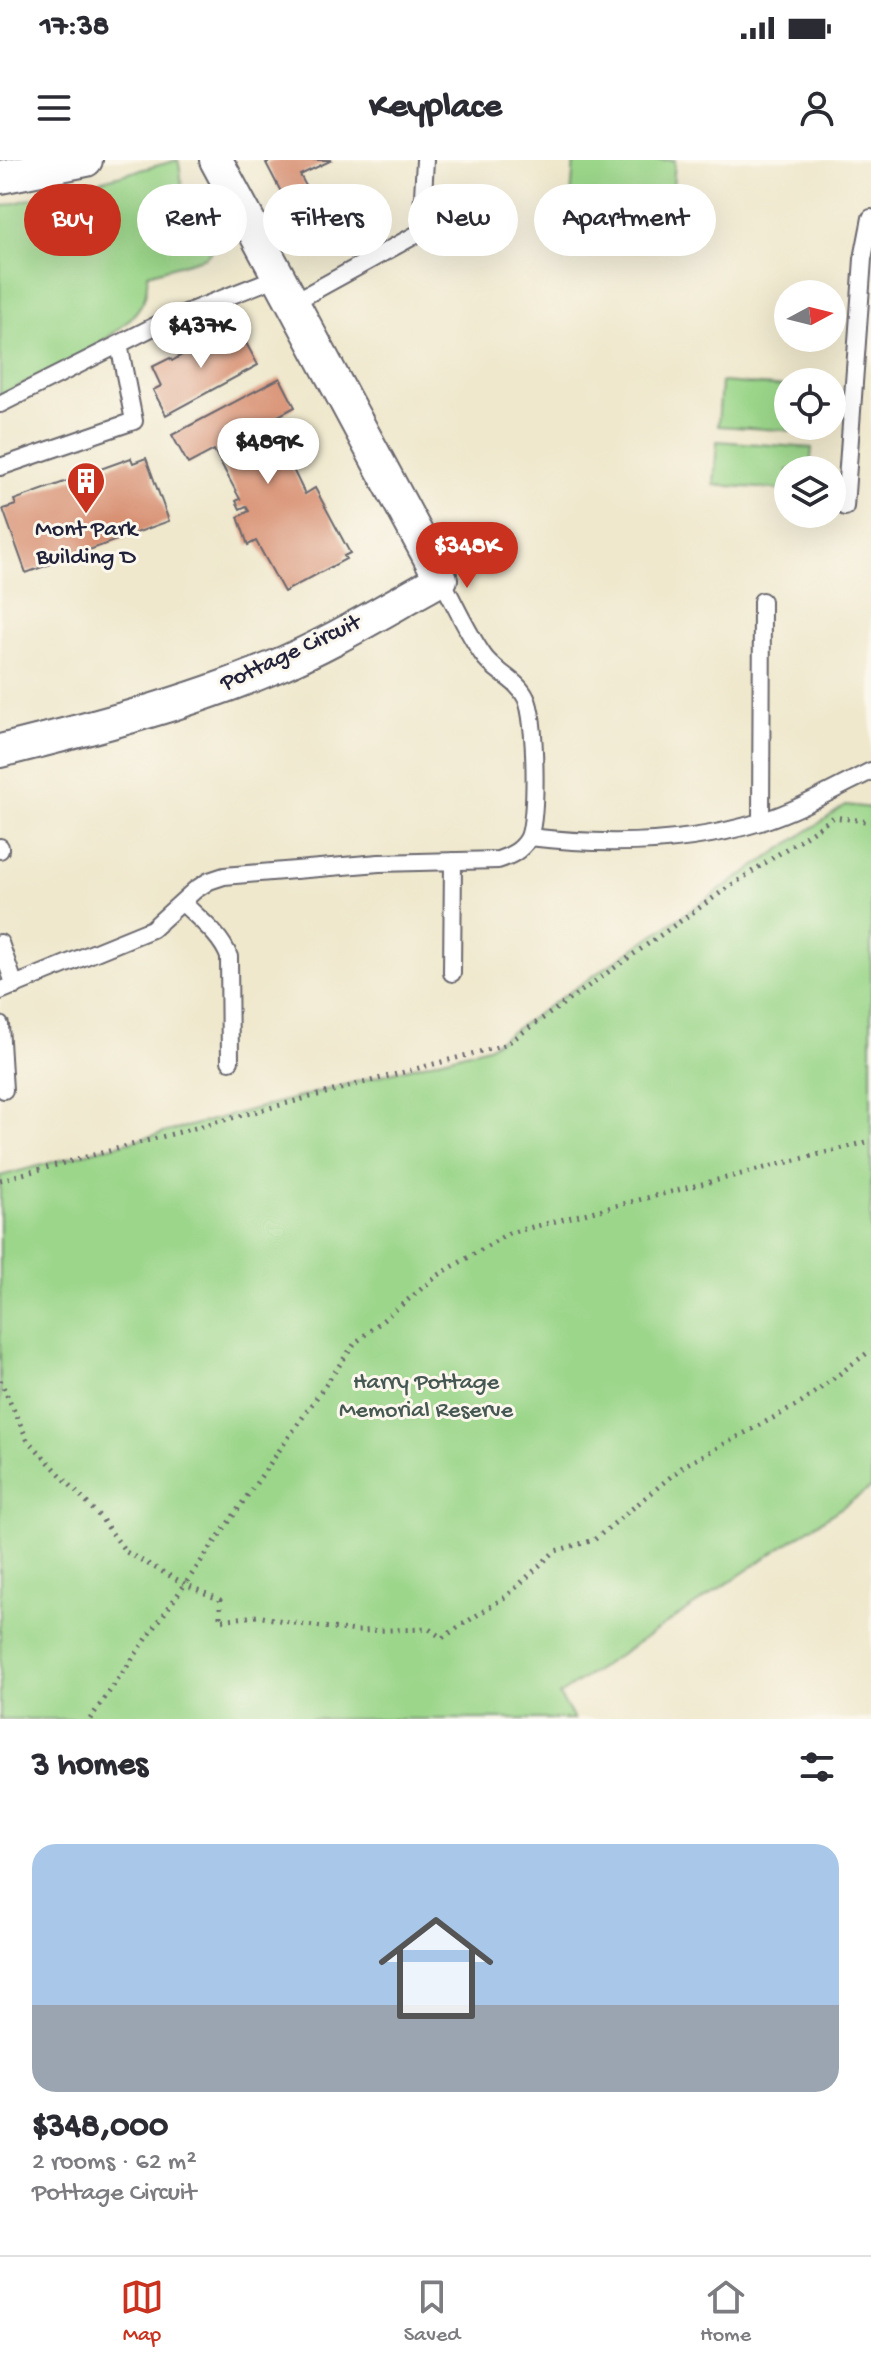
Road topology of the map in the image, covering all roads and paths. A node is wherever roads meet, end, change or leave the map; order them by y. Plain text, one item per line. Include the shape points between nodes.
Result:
1 (86, 160) edge
2 (216, 160) edge
3 (425, 160) edge
4 (0, 177) edge
5 (871, 218) edge
6 (285, 290) junction
7 (119, 344) junction
8 (0, 404) edge
9 (0, 467) edge
10 (846, 493) edge
11 (441, 579) junction
12 (762, 601) dead end
13 (0, 751) edge
14 (871, 771) edge
15 (761, 822) junction
16 (871, 822) edge
17 (529, 837) junction
18 (453, 861) junction
19 (182, 902) junction
20 (0, 943) edge
21 (452, 973) dead end
22 (7, 988) edge
23 (0, 1025) edge
24 (230, 1061) dead end
25 (4, 1090) dead end
26 (871, 1141) edge
27 (0, 1180) edge
28 (871, 1350) edge
29 (0, 1380) edge
30 (185, 1584) junction
31 (90, 1719) edge

1 - 4 street
2 - 6 street
3 - 6 lane via 421,232
5 - 10 lane via 863,259
6 - 7 lane via 165,321
6 - 11 street
7 - 8 lane
7 - 9 lane via 134,421
11 - 13 street, Pottage Circuit via 276,666 197,696
11 - 17 lane via 483,656 526,697 534,737
12 - 15 lane
14 - 15 lane
15 - 17 lane via 640,842
16 - 27 path via 834,817 505,1045
17 - 18 lane via 512,855 498,860
18 - 19 lane via 234,875 209,881
18 - 21 lane
19 - 22 lane via 152,929
19 - 24 lane via 215,934 229,957
20 - 22 lane
23 - 25 lane
26 - 30 path via 509,1233 437,1276 355,1343
28 - 30 path via 801,1403 685,1465 594,1540 555,1551 508,1595 442,1638 429,1629 357,1631 257,1616 220,1620 220,1600
29 - 30 path via 27,1439 126,1552
30 - 31 path

